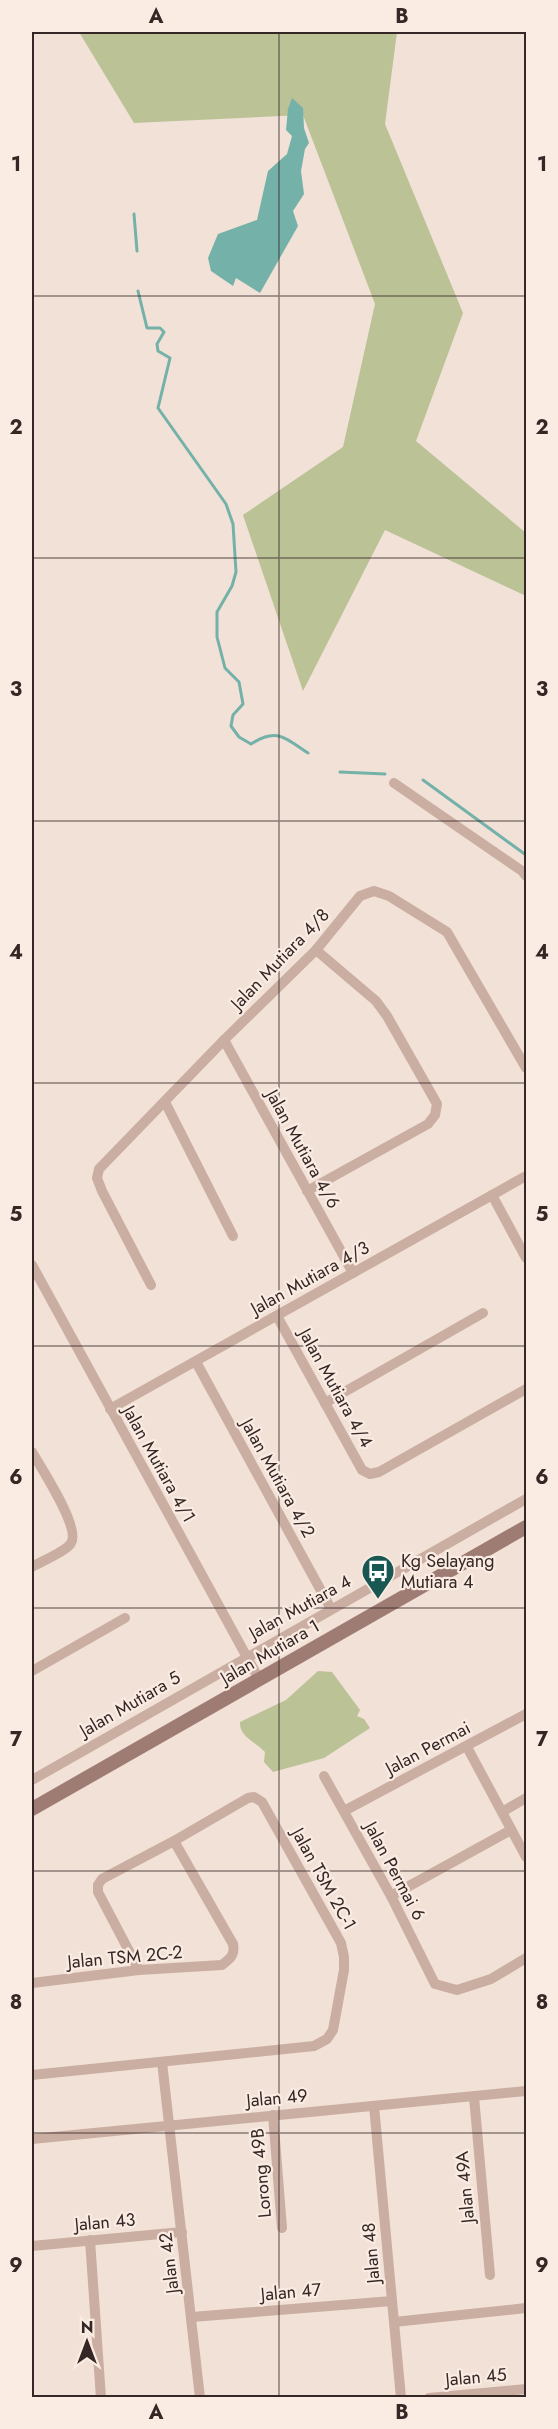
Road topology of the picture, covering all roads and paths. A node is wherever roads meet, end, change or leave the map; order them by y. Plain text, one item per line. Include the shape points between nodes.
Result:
1 (394, 783) dead end
2 (526, 876) edge
3 (316, 950) junction
4 (224, 1040) junction
5 (526, 1068) edge
6 (165, 1102) junction
7 (526, 1176) edge
8 (307, 1191) junction
9 (492, 1195) junction
10 (233, 1236) dead end
11 (526, 1258) edge
12 (32, 1265) edge
13 (353, 1273) junction
14 (151, 1285) dead end
15 (483, 1312) dead end
16 (277, 1316) junction
17 (196, 1362) junction
18 (526, 1389) edge
19 (325, 1402) junction
20 (110, 1409) junction
21 (32, 1452) edge
22 (526, 1498) edge
23 (526, 1527) edge
24 (32, 1567) edge
25 (331, 1609) junction
26 (125, 1618) dead end
27 (246, 1656) junction
28 (32, 1671) edge
29 (259, 1679) junction
30 (526, 1714) edge
31 (467, 1747) junction
32 (324, 1776) dead end
33 (32, 1780) edge
34 (526, 1798) edge
35 (32, 1809) edge
36 (344, 1810) junction
37 (502, 1812) junction
38 (512, 1830) junction
39 (174, 1841) junction
40 (526, 1857) edge
41 (391, 1896) junction
42 (526, 1958) edge
43 (139, 1970) junction
44 (32, 1983) edge
45 (162, 2062) junction
46 (32, 2075) edge
47 (526, 2091) edge
48 (474, 2097) junction
49 (374, 2106) junction
50 (273, 2115) junction
51 (168, 2126) junction
52 (32, 2139) edge
53 (282, 2228) dead end
54 (182, 2232) junction
55 (90, 2240) junction
56 (32, 2246) edge
57 (490, 2275) dead end
58 (392, 2301) junction
59 (526, 2308) edge
60 (192, 2317) junction
61 (394, 2322) junction
62 (526, 2389) edge
63 (100, 2397) edge
64 (200, 2397) edge
65 (401, 2397) edge
66 (429, 2397) edge

1 - 2 street
3 - 4 street, Jalan Mutiara 4/8
3 - 5 street, Jalan Mutiara 4/8 via 360,896 374,891 389,896 447,932
3 - 8 street via 376,1001 437,1104 428,1124
4 - 6 street, Jalan Mutiara 4/8
4 - 8 street, Jalan Mutiara 4/6
6 - 10 street
6 - 14 street, Jalan Mutiara 4/8 via 99,1170 97,1178
7 - 9 street, Jalan Mutiara 4/3
8 - 13 street, Jalan Mutiara 4/6
9 - 11 street
9 - 13 street, Jalan Mutiara 4/3
12 - 20 street, Jalan Mutiara 4/1
13 - 16 street, Jalan Mutiara 4/3
15 - 19 street
16 - 17 street, Jalan Mutiara 4/3
16 - 19 street, Jalan Mutiara 4/4
17 - 20 street, Jalan Mutiara 4/3
17 - 25 street, Jalan Mutiara 4/2
18 - 19 street, Jalan Mutiara 4/4 via 375,1474 362,1470
20 - 27 street, Jalan Mutiara 4/1
21 - 24 street via 70,1521 73,1535 69,1546
22 - 25 street, Jalan Mutiara 4
23 - 29 street, Jalan Mutiara 1
25 - 27 street, Jalan Mutiara 4
26 - 28 street
27 - 29 street, Jalan Mutiara 4/1
27 - 33 street, Jalan Mutiara 5
29 - 35 street, Jalan Mutiara 1
30 - 31 street, Jalan Permai
31 - 36 street, Jalan Permai
31 - 37 street
32 - 36 street, Jalan Permai 6
34 - 37 street
36 - 41 street, Jalan Permai 6
37 - 38 street
38 - 40 street
38 - 41 street
39 - 43 street, Jalan TSM 2C-1 via 102,1879 98,1885 98,1892
39 - 43 street, Jalan TSM 2C-2 via 234,1944 235,1953 222,1965
39 - 45 street, Jalan TSM 2C-1 via 248,1798 262,1802 341,1943 344,1971 333,2030 315,2046
41 - 42 street, Jalan Permai 6 via 435,1984 457,1990 491,1979
43 - 44 street, Jalan TSM 2C-2
45 - 46 street, Jalan TSM 2C-1
45 - 51 street
47 - 48 street, Jalan 49
48 - 49 street, Jalan 49
48 - 57 street, Jalan 49A
49 - 50 street, Jalan 49
49 - 58 street, Jalan 48
50 - 51 street, Jalan 49
50 - 53 street, Lorong 49B
51 - 52 street, Jalan 49
51 - 54 street, Jalan 42
54 - 55 street, Jalan 43
54 - 60 street, Jalan 42
55 - 56 street, Jalan 43
55 - 63 street
58 - 60 street, Jalan 47
58 - 61 street, Jalan 48
59 - 61 street
60 - 64 street, Jalan 42
61 - 65 street, Jalan 48
62 - 66 street, Jalan 45

